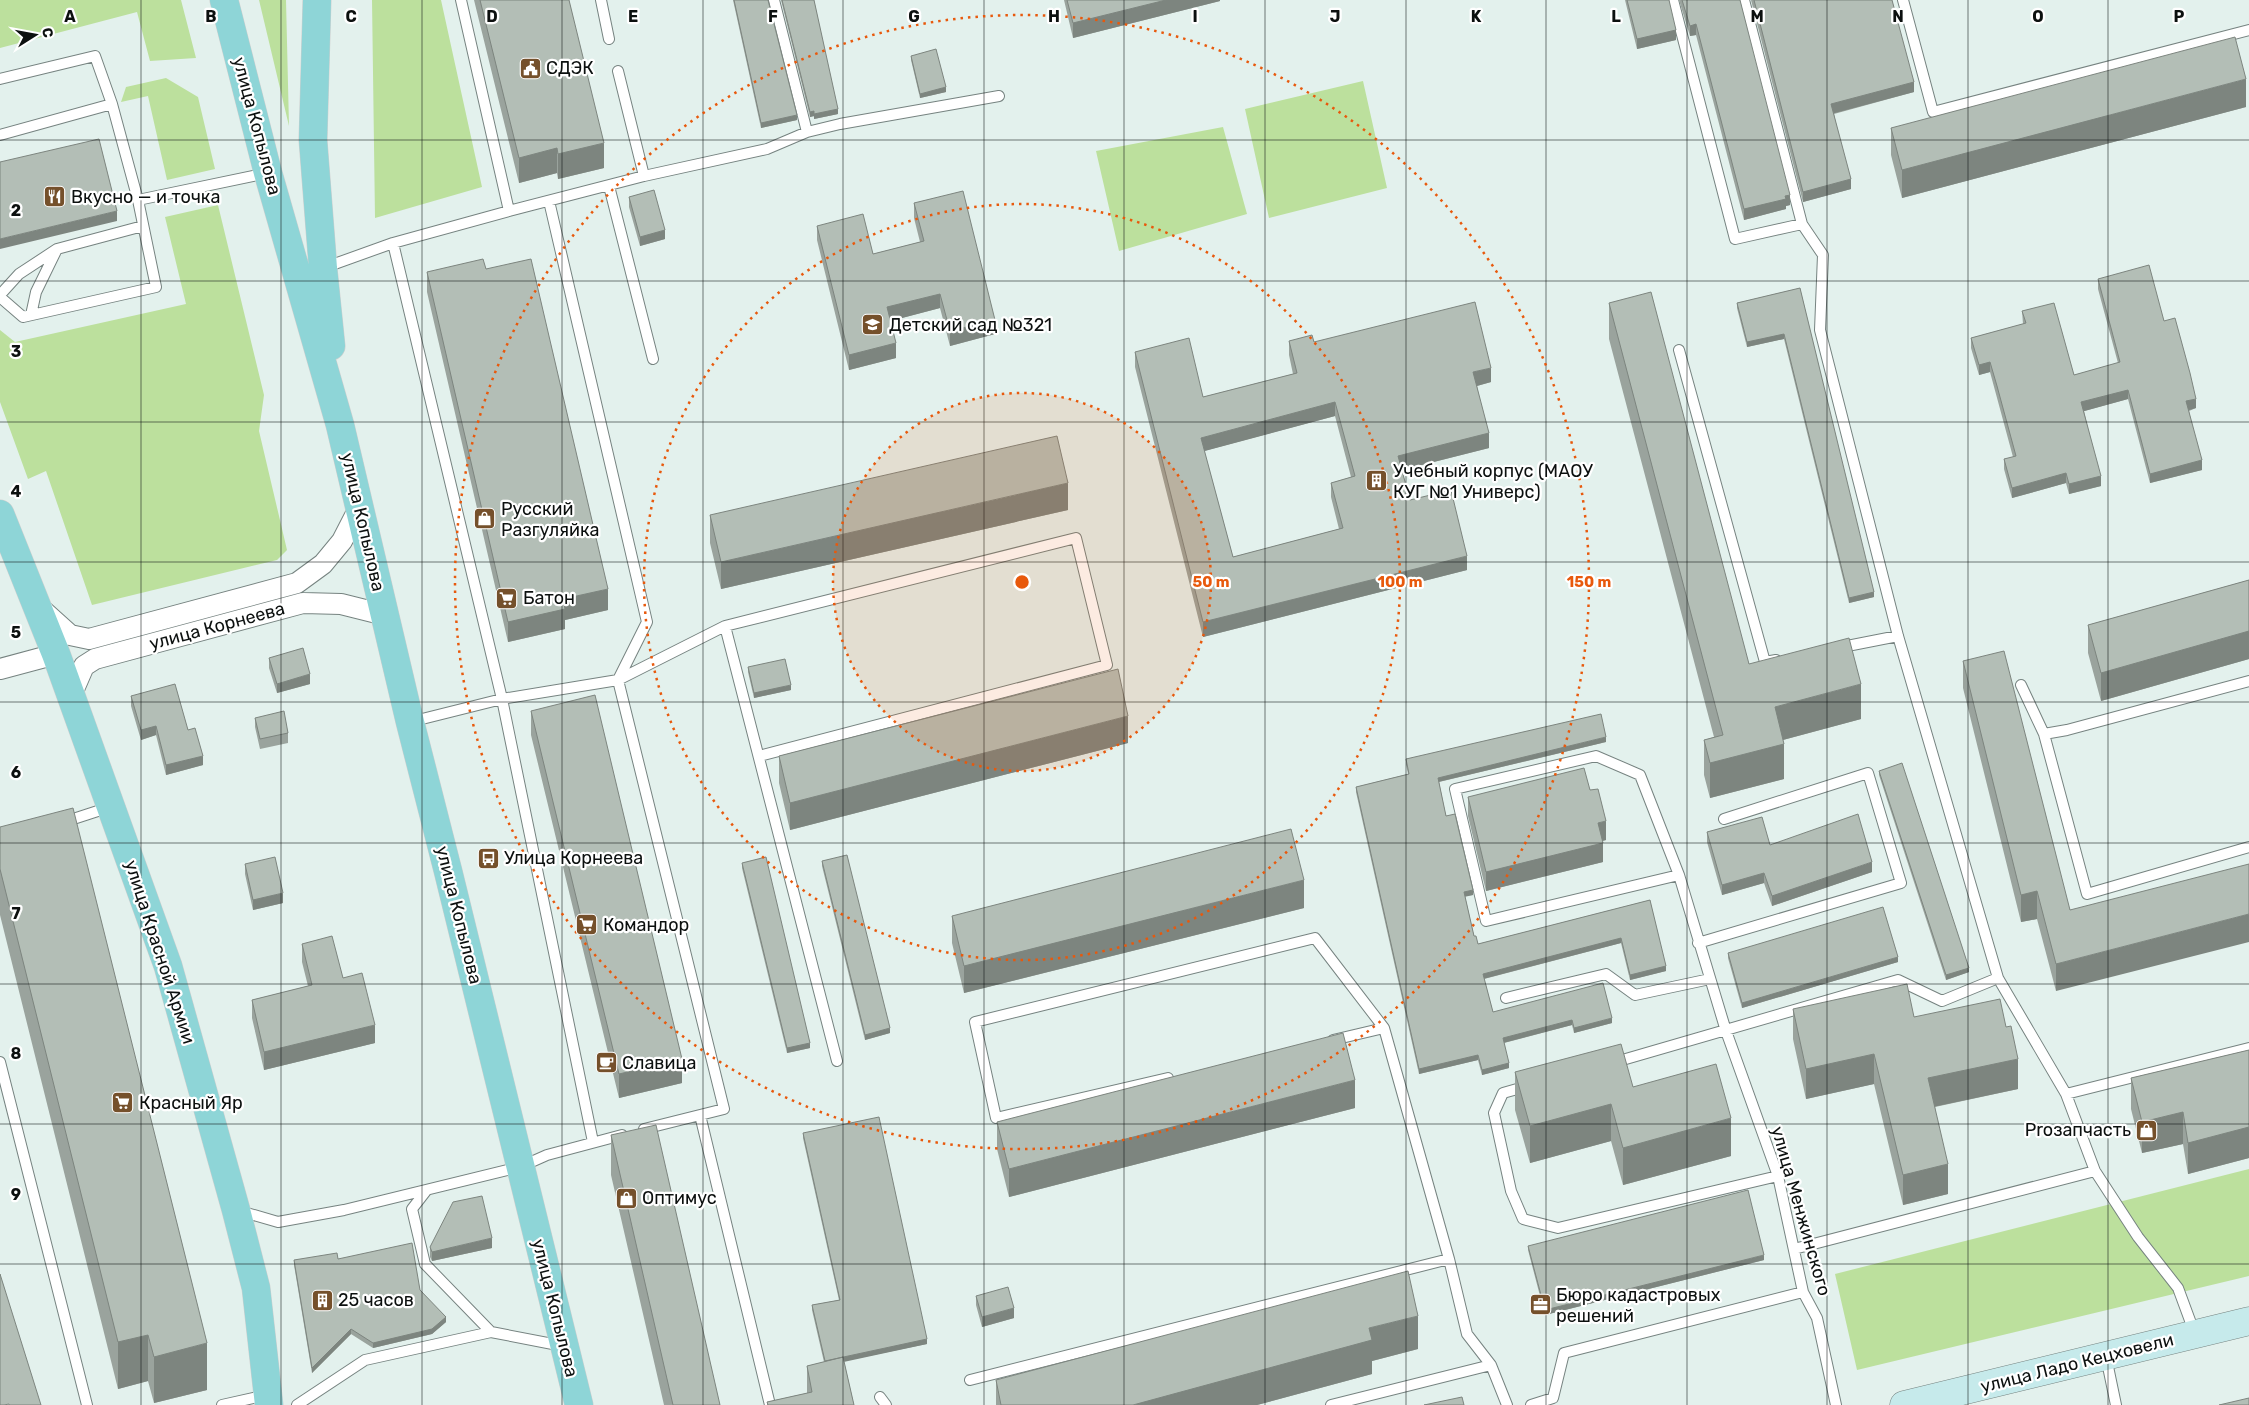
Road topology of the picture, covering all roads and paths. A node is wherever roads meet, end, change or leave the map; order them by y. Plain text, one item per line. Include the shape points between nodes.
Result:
1 (224, 0) edge
2 (317, 0) edge
3 (461, 0) edge
4 (601, 0) edge
5 (774, 0) edge
6 (1674, 0) edge
7 (1744, 0) edge
8 (1903, 0) edge
9 (2249, 30) edge
10 (610, 39) dead end
11 (618, 71) dead end
12 (0, 79) edge
13 (999, 96) dead end
14 (112, 104) junction
15 (807, 132) junction
16 (0, 134) edge
17 (268, 173) junction
18 (644, 176) junction
19 (608, 186) junction
20 (138, 200) junction
21 (549, 202) junction
22 (509, 211) junction
23 (1802, 224) junction
24 (143, 226) junction
25 (393, 243) junction
26 (57, 249) junction
27 (323, 268) junction
28 (0, 296) edge
29 (31, 315) junction
30 (1679, 350) dead end
31 (653, 359) dead end
32 (340, 425) junction
33 (359, 508) junction
34 (0, 514) edge
35 (5, 531) edge
36 (36, 605) junction
37 (385, 615) junction
38 (725, 626) junction
39 (1898, 636) junction
40 (1822, 651) edge
41 (56, 654) junction
42 (1784, 658) edge
43 (0, 669) edge
44 (618, 680) junction
45 (2249, 681) edge
46 (2021, 685) dead end
47 (71, 696) junction
48 (502, 699) junction
49 (410, 722) junction
50 (2044, 734) junction
51 (759, 756) junction
52 (110, 807) junction
53 (1724, 819) dead end
54 (56, 824) edge
55 (2249, 847) edge
56 (1679, 875) junction
57 (1698, 943) junction
58 (1998, 978) junction
59 (1710, 979) junction
60 (1506, 998) dead end
61 (1384, 1028) junction
62 (1726, 1031) junction
63 (1326, 1042) edge
64 (2249, 1048) edge
65 (0, 1062) edge
66 (837, 1062) dead end
67 (1605, 1065) edge
68 (1180, 1075) edge
69 (1540, 1083) edge
70 (2066, 1094) junction
71 (700, 1115) junction
72 (593, 1142) junction
73 (520, 1167) junction
74 (2095, 1171) junction
75 (1778, 1176) junction
76 (426, 1192) junction
77 (236, 1210) junction
78 (1794, 1250) junction
79 (1449, 1259) junction
80 (1803, 1292) junction
81 (2249, 1321) edge
82 (491, 1332) junction
83 (2195, 1335) junction
84 (564, 1346) junction
85 (2106, 1356) junction
86 (1491, 1365) junction
87 (970, 1380) dead end
88 (269, 1400) edge
89 (87, 1405) edge
90 (222, 1405) edge
91 (297, 1405) edge
92 (579, 1405) edge
93 (770, 1405) edge
94 (1331, 1405) edge
95 (1507, 1405) edge
96 (1531, 1405) edge
97 (1836, 1405) edge
98 (1904, 1405) edge
99 (2116, 1405) edge

1 - 17 main road, улица Копылова
2 - 27 main road, улица Копылова via 313,140
3 - 22 lane
4 - 10 lane
5 - 15 lane
6 - 23 lane via 1735,239
7 - 23 lane
8 - 9 lane via 1933,112
11 - 18 lane
12 - 14 lane via 95,56
13 - 15 lane
14 - 16 lane
14 - 20 lane
15 - 18 lane via 767,149
17 - 20 lane
17 - 32 main road, улица Копылова
18 - 19 lane
19 - 21 lane
19 - 31 lane
20 - 24 lane
21 - 22 lane
21 - 44 lane via 647,622
22 - 25 lane
23 - 39 lane via 1823,255 1820,330
24 - 26 lane
24 - 29 lane via 156,287
25 - 27 lane
25 - 48 lane
26 - 28 lane via 19,274
26 - 29 lane via 36,292
27 - 32 main road, улица Копылова
28 - 29 lane via 22,317
30 - 42 lane via 1765,662
32 - 33 main road, улица Копылова
33 - 36 street via 342,541 323,564 297,583 89,640 70,635
33 - 37 main road, улица Копылова
34 - 35 main road, улица Красной Армии
35 - 36 main road, улица Красной Армии
36 - 41 main road, улица Красной Армии
37 - 47 street, улица Корнеева via 341,604 303,603 95,659 84,666
37 - 49 main road, улица Копылова
38 - 44 lane
38 - 51 lane
38 - 51 lane via 1076,538 1107,665
39 - 40 lane
39 - 58 lane
41 - 43 street
41 - 47 main road, улица Красной Армии
44 - 48 lane
44 - 71 lane via 724,1109
45 - 50 lane
46 - 50 lane
47 - 52 main road, улица Красной Армии
48 - 49 lane
48 - 72 lane
49 - 73 main road, улица Копылова
50 - 55 lane via 2087,894
51 - 66 lane
52 - 54 lane
52 - 77 main road, улица Красной Армии via 168,966
53 - 57 lane via 1868,774 1901,884
56 - 56 lane, улица Менжинского via 1486,921 1455,789 1596,756 1640,775
56 - 57 lane, улица Менжинского
57 - 59 lane, улица Менжинского
58 - 62 lane via 1942,1000 1898,980
58 - 70 lane
59 - 60 lane via 1635,995 1606,974
59 - 62 lane, улица Менжинского
61 - 63 lane
61 - 68 lane via 1315,938 975,1022 996,1118
61 - 79 lane
62 - 67 lane
62 - 75 lane, улица Менжинского
64 - 70 lane
65 - 89 lane
69 - 75 lane via 1503,1094 1494,1113 1511,1191 1523,1219 1558,1228
70 - 74 lane
71 - 72 lane
71 - 93 lane
72 - 73 lane via 547,1155
73 - 76 lane
73 - 84 main road, улица Копылова
74 - 78 lane
74 - 83 lane via 2138,1237 2178,1288
75 - 78 lane, улица Менжинского
76 - 77 lane via 278,1222
76 - 82 lane via 412,1209 425,1264
77 - 88 main road, улица Красной Армии via 256,1288
78 - 80 lane, улица Менжинского
79 - 86 lane via 1467,1334
79 - 87 lane
80 - 96 lane via 1564,1354 1553,1398
80 - 97 lane, улица Менжинского via 1817,1318
81 - 83 main road, улица Ладо Кецховели
82 - 84 lane
82 - 91 lane via 365,1360
83 - 85 main road, улица Ладо Кецховели
84 - 92 main road, улица Копылова
85 - 98 main road, улица Ладо Кецховели
85 - 99 lane
86 - 94 lane
86 - 95 lane
88 - 90 lane

